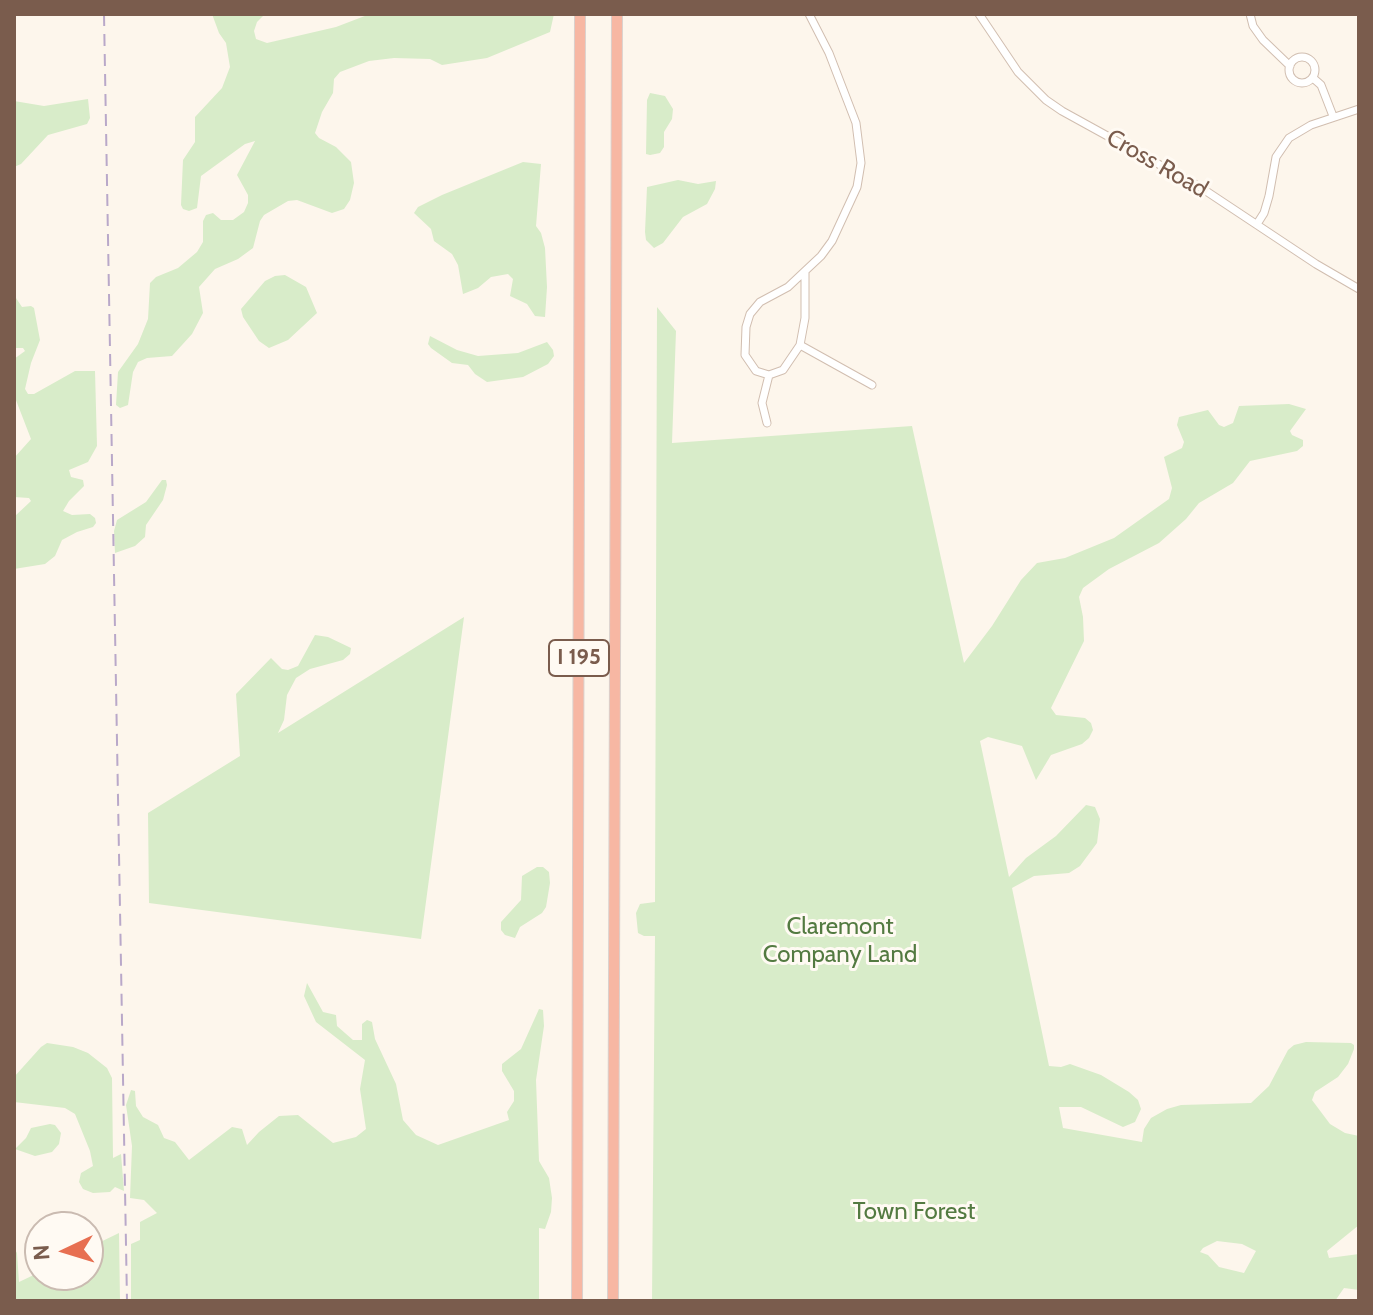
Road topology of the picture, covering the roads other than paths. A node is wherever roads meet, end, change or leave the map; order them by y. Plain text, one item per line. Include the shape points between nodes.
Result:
1 (580, 14) edge
2 (617, 14) edge
3 (809, 14) edge
4 (979, 14) edge
5 (1250, 14) edge
6 (1290, 66) junction
7 (1313, 78) junction
8 (1359, 109) edge
9 (1333, 116) junction
10 (1257, 224) junction
11 (805, 271) junction
12 (1359, 289) edge
13 (800, 345) junction
14 (769, 375) junction
15 (872, 385) dead end
16 (767, 423) dead end
17 (577, 1301) edge
18 (613, 1301) edge

1 - 17 highway, I 195
2 - 18 highway, I 195
3 - 11 street via 853,112 861,163 844,218
4 - 10 street, Cross Road via 1018,72 1046,100
5 - 6 street via 1263,40
6 - 7 street via 1291,78 1298,83
6 - 7 street via 1295,58 1309,58 1316,69
7 - 9 street
8 - 9 street
9 - 10 street via 1295,133 1283,145
10 - 12 street, Cross Road
11 - 13 street
11 - 14 street via 750,314 745,355 756,371
13 - 14 street via 783,370
13 - 15 street
14 - 16 street via 762,403

